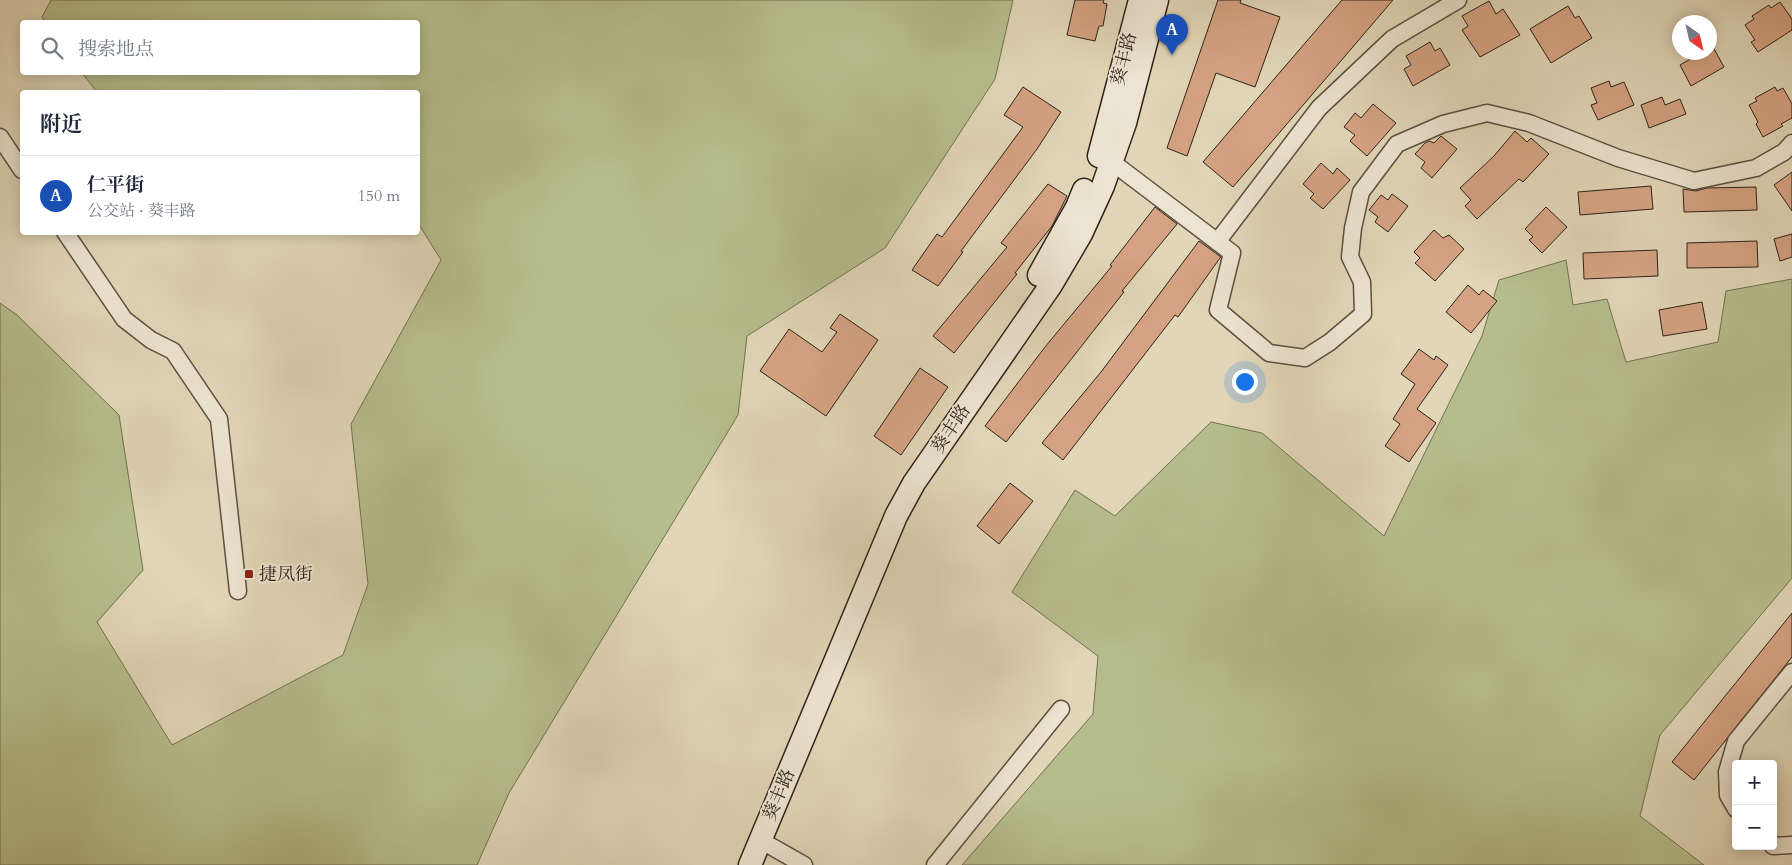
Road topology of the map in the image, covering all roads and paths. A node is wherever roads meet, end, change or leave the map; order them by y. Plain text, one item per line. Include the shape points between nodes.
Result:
1 (1140, 0) edge
2 (1157, 0) edge
3 (1458, 0) edge
4 (0, 137) edge
5 (1792, 143) edge
6 (1105, 157) junction
7 (20, 167) edge
8 (67, 235) edge
9 (1217, 242) junction
10 (238, 591) dead end
11 (1792, 672) edge
12 (1061, 709) dead end
13 (1734, 805) edge
14 (760, 840) junction
15 (1792, 845) edge
16 (1777, 846) edge
17 (734, 865) edge
18 (750, 865) edge
19 (804, 865) edge
20 (936, 865) edge

1 - 6 main road, 葵丰路
2 - 6 main road, 葵丰路 via 1125,123
3 - 9 street via 1392,40 1319,108
4 - 7 street
5 - 9 street via 1784,152 1756,168 1694,181 1618,158 1529,123 1487,113 1443,124 1398,144 1361,192 1350,258 1362,282 1363,314 1305,358 1269,353 1218,310 1232,253
6 - 9 street
6 - 14 main road, 葵丰路 via 1103,186 1081,234 1051,285 914,484 896,516
6 - 17 main road, 葵丰路 via 1033,286 898,480
8 - 10 street via 124,319 151,340 173,351 219,420
11 - 13 street via 1736,740 1727,772 1728,795
12 - 20 street
14 - 18 main road, 葵丰路
14 - 19 street
15 - 16 street

